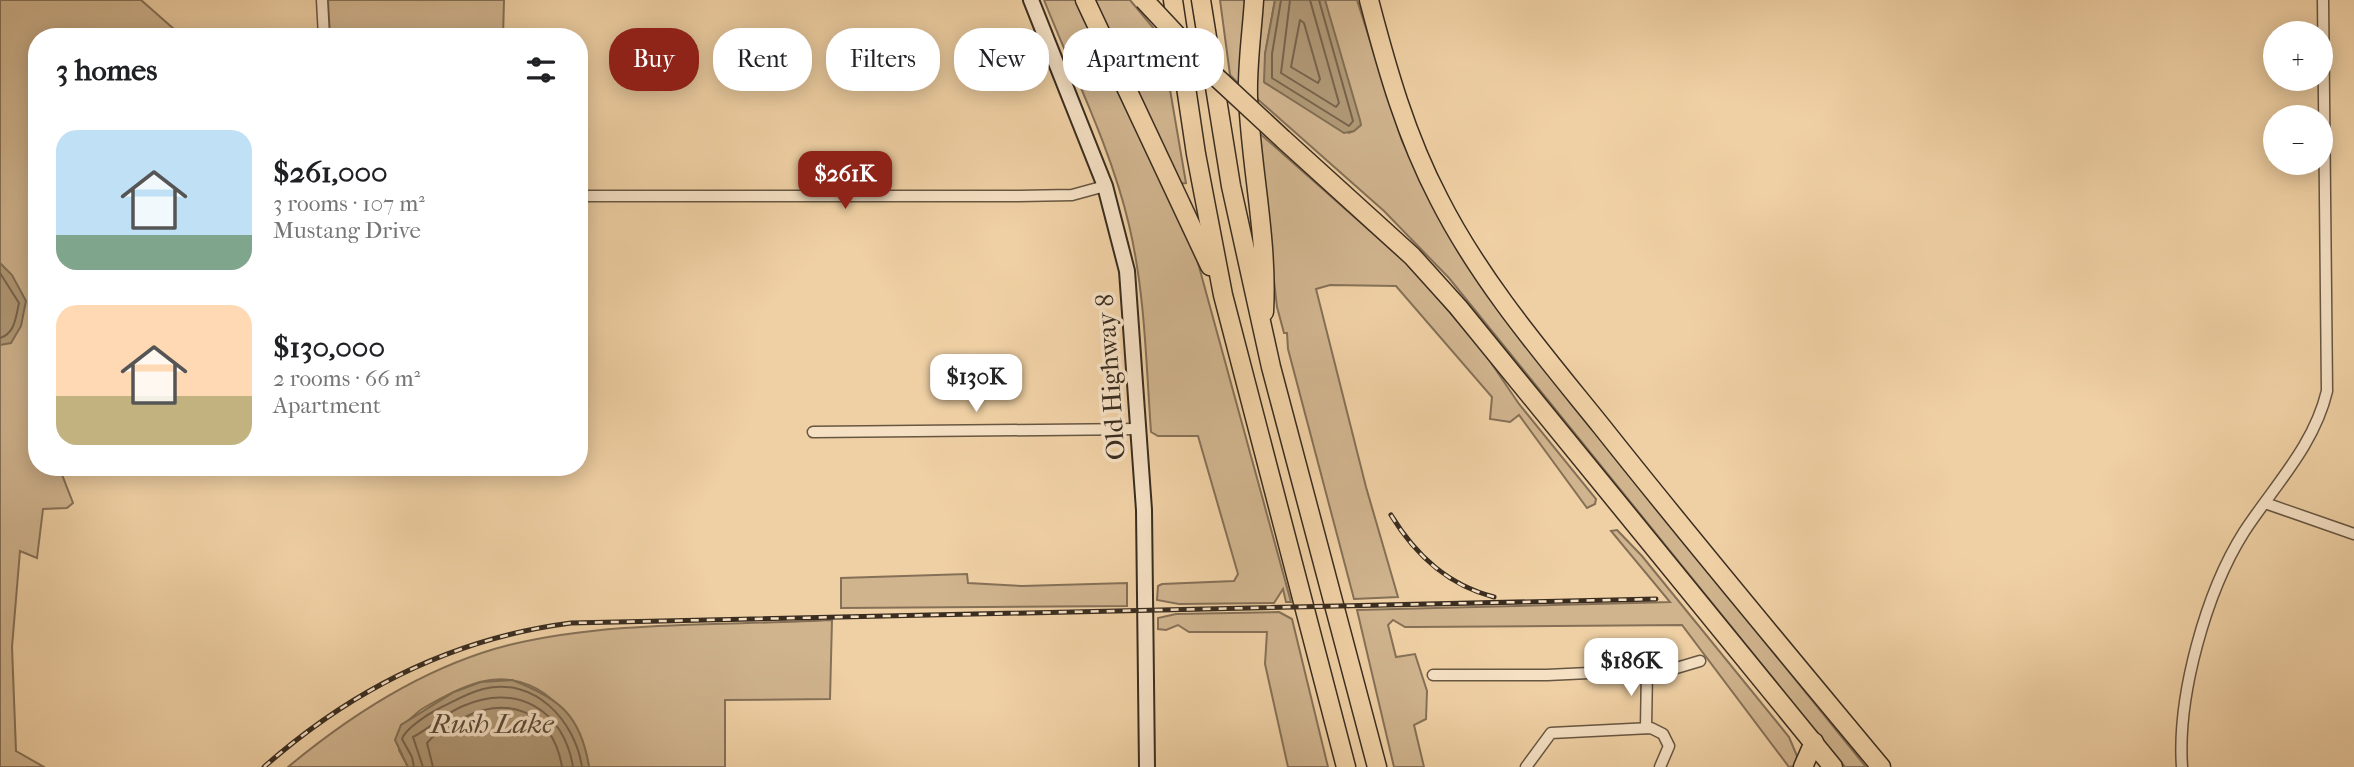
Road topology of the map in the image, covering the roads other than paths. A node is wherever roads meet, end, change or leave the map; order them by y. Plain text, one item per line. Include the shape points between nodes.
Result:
1 (322, 0) edge
2 (1031, 0) edge
3 (1085, 0) edge
4 (1143, 0) edge
5 (1173, 0) edge
6 (1201, 0) edge
7 (1254, 0) edge
8 (1369, 0) edge
9 (2323, 0) edge
10 (324, 28) edge
11 (1105, 186) junction
12 (588, 196) edge
13 (1223, 295) junction
14 (1263, 333) junction
15 (1140, 429) junction
16 (813, 432) dead end
17 (2265, 503) junction
18 (2354, 534) edge
19 (1700, 661) dead end
20 (1647, 670) junction
21 (1433, 675) dead end
22 (1646, 728) junction
23 (1812, 739) junction
24 (1665, 765) edge
25 (1147, 767) edge
26 (1346, 767) edge
27 (1377, 767) edge
28 (1526, 767) edge
29 (1803, 767) edge
30 (1833, 767) edge
31 (1881, 767) edge
32 (2182, 767) edge

1 - 10 street
2 - 11 street, Old Highway 8
3 - 13 highway
4 - 23 highway, bridge via 1214,75 1412,256 1541,406
5 - 13 highway
6 - 14 highway via 1231,186
7 - 14 highway via 1248,95 1267,267
8 - 31 highway via 1393,91 1419,158 1480,268 1620,451
9 - 17 street via 2327,391 2312,434
11 - 12 street via 1072,195 1033,196
11 - 15 street, Old Highway 8 via 1126,271
13 - 26 highway
14 - 27 highway
15 - 16 street
15 - 25 street, Old Highway 8
17 - 18 street
17 - 32 street via 2228,562 2200,639 2183,726
19 - 20 street
20 - 21 street
20 - 22 street
22 - 24 street via 1657,729 1667,739
22 - 28 street via 1551,733
23 - 29 highway
23 - 30 highway

